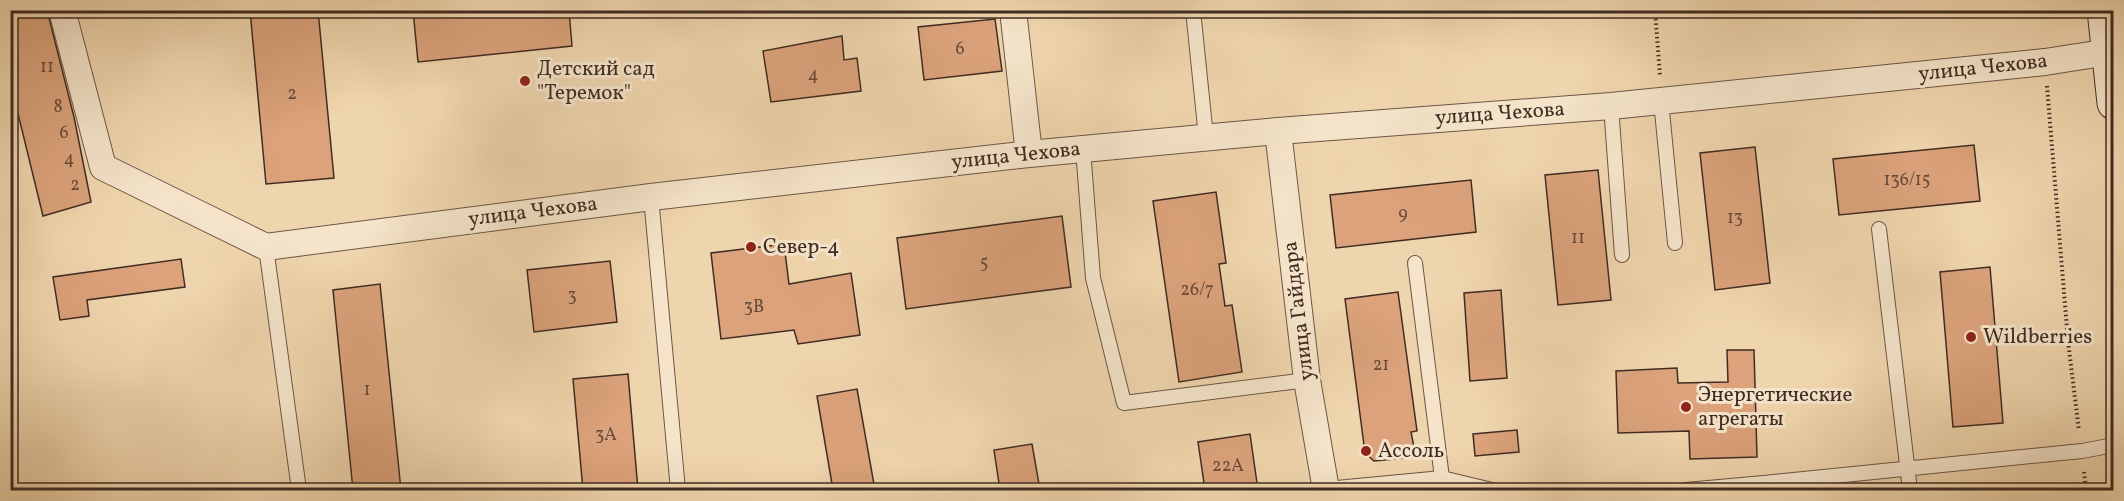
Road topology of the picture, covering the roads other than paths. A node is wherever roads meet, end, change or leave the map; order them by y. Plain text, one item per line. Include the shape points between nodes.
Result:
1 (62, 10) edge
2 (1013, 10) edge
3 (1193, 10) edge
4 (2104, 10) edge
5 (2109, 52) junction
6 (1661, 101) junction
7 (2114, 103) edge
8 (1611, 106) junction
9 (1278, 131) junction
10 (1206, 137) junction
11 (1083, 149) junction
12 (1029, 154) junction
13 (651, 196) junction
14 (1879, 229) dead end
15 (1675, 243) dead end
16 (266, 247) junction
17 (1622, 255) dead end
18 (1415, 263) dead end
19 (1307, 380) junction
20 (2114, 445) edge
21 (1908, 470) junction
22 (1442, 478) junction
23 (1765, 487) edge
24 (298, 490) edge
25 (678, 490) edge
26 (1326, 490) edge
27 (1492, 490) edge
28 (1686, 490) edge
29 (1910, 490) edge

1 - 16 street via 104,167
2 - 12 street
3 - 10 lane
4 - 5 main road
5 - 6 street, улица Чехова
5 - 7 main road
6 - 8 street, улица Чехова
6 - 15 lane
8 - 9 street, улица Чехова
8 - 17 lane
9 - 10 street, улица Чехова
9 - 19 street, улица Гайдара
10 - 11 street, улица Чехова
11 - 12 street, улица Чехова
11 - 19 lane via 1093,278 1124,403
12 - 13 street, улица Чехова
13 - 16 street, улица Чехова
13 - 25 lane
14 - 21 lane
16 - 24 lane
18 - 22 lane
19 - 26 street, улица Гайдара
20 - 21 lane
21 - 23 lane
21 - 29 lane
22 - 26 lane
22 - 27 lane
23 - 28 lane

